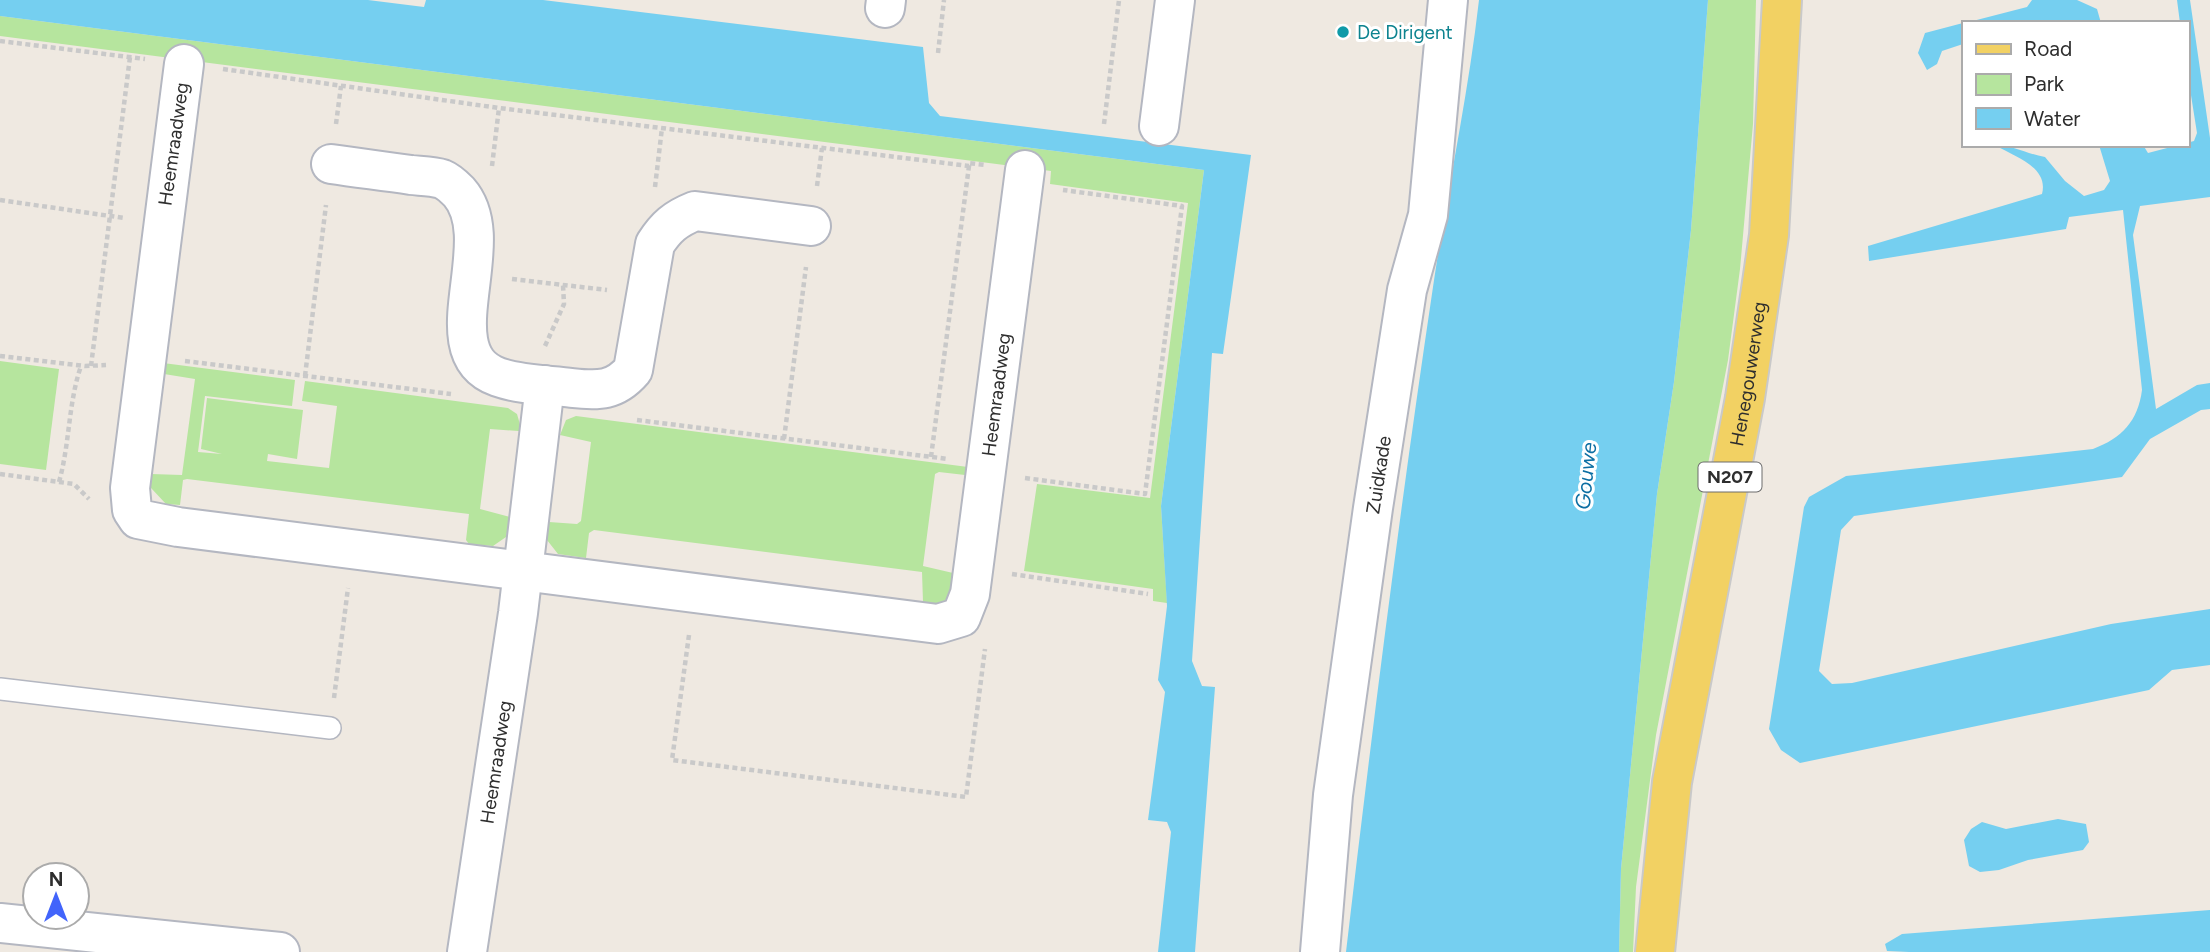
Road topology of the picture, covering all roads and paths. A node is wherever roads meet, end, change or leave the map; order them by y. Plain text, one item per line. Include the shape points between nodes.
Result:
1 (944, 0) edge
2 (1119, 0) edge
3 (1175, 0) edge
4 (1448, 0) edge
5 (1782, 0) edge
6 (0, 41) edge
7 (938, 53) dead end
8 (130, 57) junction
9 (184, 64) junction
10 (341, 86) junction
11 (1104, 124) dead end
12 (1159, 126) dead end
13 (821, 148) junction
14 (331, 164) junction
15 (969, 166) junction
16 (1024, 177) junction
17 (0, 200) edge
18 (111, 216) junction
19 (163, 224) junction
20 (811, 226) junction
21 (473, 274) junction
22 (563, 285) junction
23 (646, 295) junction
24 (0, 356) edge
25 (146, 361) junction
26 (81, 366) junction
27 (91, 366) junction
28 (484, 369) junction
29 (304, 376) junction
30 (622, 383) junction
31 (545, 385) junction
32 (784, 439) junction
33 (931, 457) junction
34 (987, 469) junction
35 (0, 474) edge
36 (59, 481) junction
37 (132, 510) junction
38 (353, 549) junction
39 (973, 569) junction
40 (523, 571) junction
41 (695, 592) junction
42 (1148, 594) dead end
43 (961, 617) junction
44 (0, 689) edge
45 (330, 728) joint
46 (0, 923) edge
47 (280, 952) edge
48 (467, 952) edge
49 (1320, 952) edge
50 (1655, 952) edge

1 - 7 path
2 - 11 path
3 - 12 street
4 - 49 street, Zuidkade via 1428,215 1407,290 1373,508 1333,795
5 - 50 main road, Henegouwerweg / N207 via 1769,235 1745,398 1672,782
6 - 8 path, Heemraadweg
8 - 9 path, Heemraadweg
8 - 18 path
9 - 10 path
9 - 19 street, Heemraadweg
10 - 13 path
10 - 14 path
13 - 15 path
13 - 20 path
14 - 21 street via 443,179 460,193 469,210 475,241
14 - 29 path
15 - 16 path
15 - 33 path
16 - 34 street, Heemraadweg
16 - 34 path via 1182,206 1144,494
17 - 18 path
18 - 19 path
18 - 27 path
19 - 25 street, Heemraadweg
20 - 23 street via 695,211 677,218 655,244
20 - 32 path
21 - 22 path
21 - 28 street via 466,326 472,356
22 - 23 path
22 - 31 path via 564,304 545,346
23 - 30 street via 638,354
24 - 26 path
25 - 27 path
25 - 29 path
25 - 37 street, Heemraadweg via 130,488
26 - 27 path
26 - 36 path
28 - 29 path via 457,395
28 - 31 street via 498,377
30 - 31 street via 593,391
30 - 32 path via 634,419
31 - 40 street, Heemraadweg
32 - 33 path
33 - 34 path
34 - 39 street, Heemraadweg
35 - 36 path
36 - 37 path via 74,484 96,506
37 - 38 street via 148,523
38 - 40 street
38 - 45 path
39 - 42 path
39 - 43 street, Heemraadweg
40 - 41 street
40 - 48 street, Heemraadweg
41 - 43 street via 938,624
41 - 43 path via 672,760 966,797 985,649
44 - 45 lane
46 - 47 street

